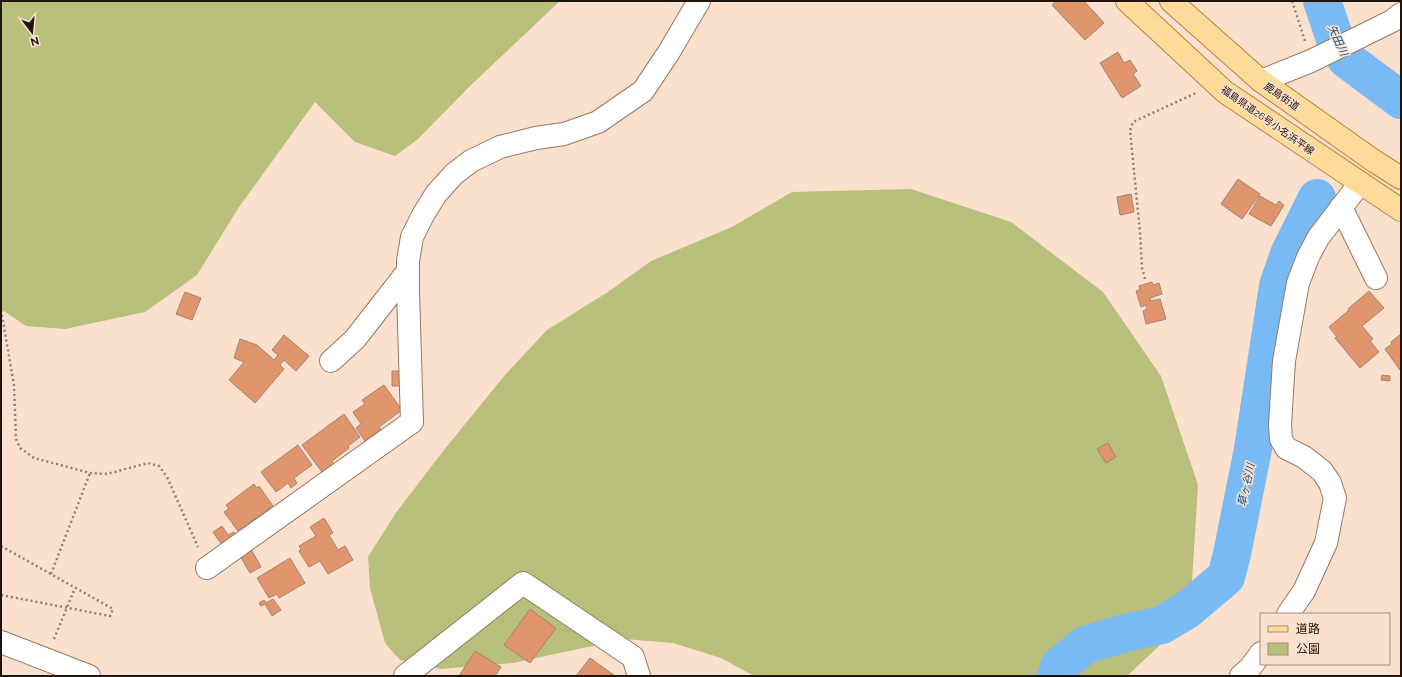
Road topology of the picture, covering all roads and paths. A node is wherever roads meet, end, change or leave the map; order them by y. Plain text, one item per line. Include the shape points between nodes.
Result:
1 (699, 1) edge
2 (1127, 1) edge
3 (1171, 1) edge
4 (1292, 1) edge
5 (1401, 14) edge
6 (1319, 57) junction
7 (1261, 81) junction
8 (1225, 92) junction
9 (1401, 178) edge
10 (1360, 183) junction
11 (1341, 207) junction
12 (1401, 210) edge
13 (408, 271) junction
14 (1376, 278) dead end
15 (1145, 279) dead end
16 (1, 310) edge
17 (332, 361) dead end
18 (90, 473) junction
19 (1, 546) edge
20 (207, 568) joint
21 (51, 574) junction
22 (75, 588) junction
23 (1, 595) edge
24 (66, 608) junction
25 (1289, 613) edge
26 (1, 642) edge
27 (1260, 654) edge
28 (46, 659) junction
29 (408, 675) edge
30 (89, 676) edge
31 (639, 676) edge
32 (1241, 676) edge

1 - 13 street via 669,52 637,95 598,122 564,134 500,147 471,161 454,174 436,194 412,237
2 - 8 main road, 福島県道26号小名浜平線
3 - 7 main road, 鹿島街道
4 - 6 path
5 - 6 street via 1392,21
6 - 7 street
7 - 9 main road, 鹿島街道
8 - 10 main road, 福島県道26号小名浜平線
8 - 15 path via 1207,88 1133,122 1130,130
10 - 11 street
10 - 12 main road, 福島県道26号小名浜平線
11 - 14 street
11 - 25 street via 1318,238 1298,283 1284,361 1281,438 1286,448 1304,457 1322,471 1330,483 1335,498 1326,542 1304,591
13 - 17 street via 355,339
13 - 20 street via 412,422
16 - 18 path via 14,385 16,439 20,448 34,458
18 - 20 path via 108,474 148,463 159,466 167,477
18 - 21 path
19 - 21 path
21 - 22 path
22 - 24 path
22 - 24 path via 113,609 110,616
23 - 24 path
24 - 28 path
26 - 28 street
27 - 32 street
28 - 30 street
29 - 31 street via 522,583 633,657

